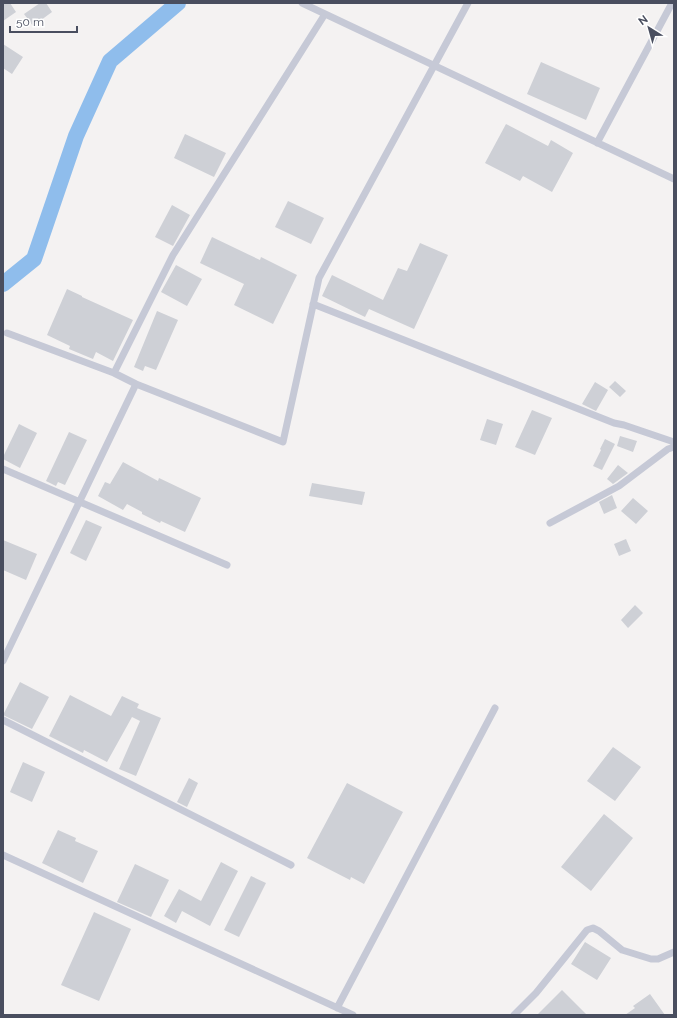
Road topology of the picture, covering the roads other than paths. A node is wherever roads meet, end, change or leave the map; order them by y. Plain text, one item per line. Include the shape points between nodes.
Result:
1 (302, 3) edge
2 (468, 3) edge
3 (672, 3) edge
4 (325, 14) junction
5 (434, 66) junction
6 (597, 143) junction
7 (674, 180) edge
8 (313, 304) junction
9 (7, 333) dead end
10 (114, 373) junction
11 (136, 384) junction
12 (674, 442) edge
13 (674, 447) edge
14 (3, 469) edge
15 (80, 502) junction
16 (550, 523) dead end
17 (227, 565) dead end
18 (3, 662) edge
19 (495, 708) dead end
20 (3, 720) edge
21 (3, 855) edge
22 (290, 865) dead end
23 (674, 952) edge
24 (337, 1008) junction
25 (353, 1015) edge
26 (514, 1015) edge

1 - 4 street
2 - 5 street
3 - 6 street
4 - 5 street
4 - 10 street via 173,255
5 - 6 street
5 - 8 street via 319,278
6 - 7 street
8 - 11 street via 283,442
8 - 12 street via 614,423
9 - 10 street
10 - 11 street
11 - 15 street
13 - 16 street via 619,486
14 - 15 street
15 - 17 street
15 - 18 street
19 - 24 street
20 - 22 street
21 - 24 street
23 - 26 street via 658,959 650,959 622,950 593,928 587,930 536,993
24 - 25 street

